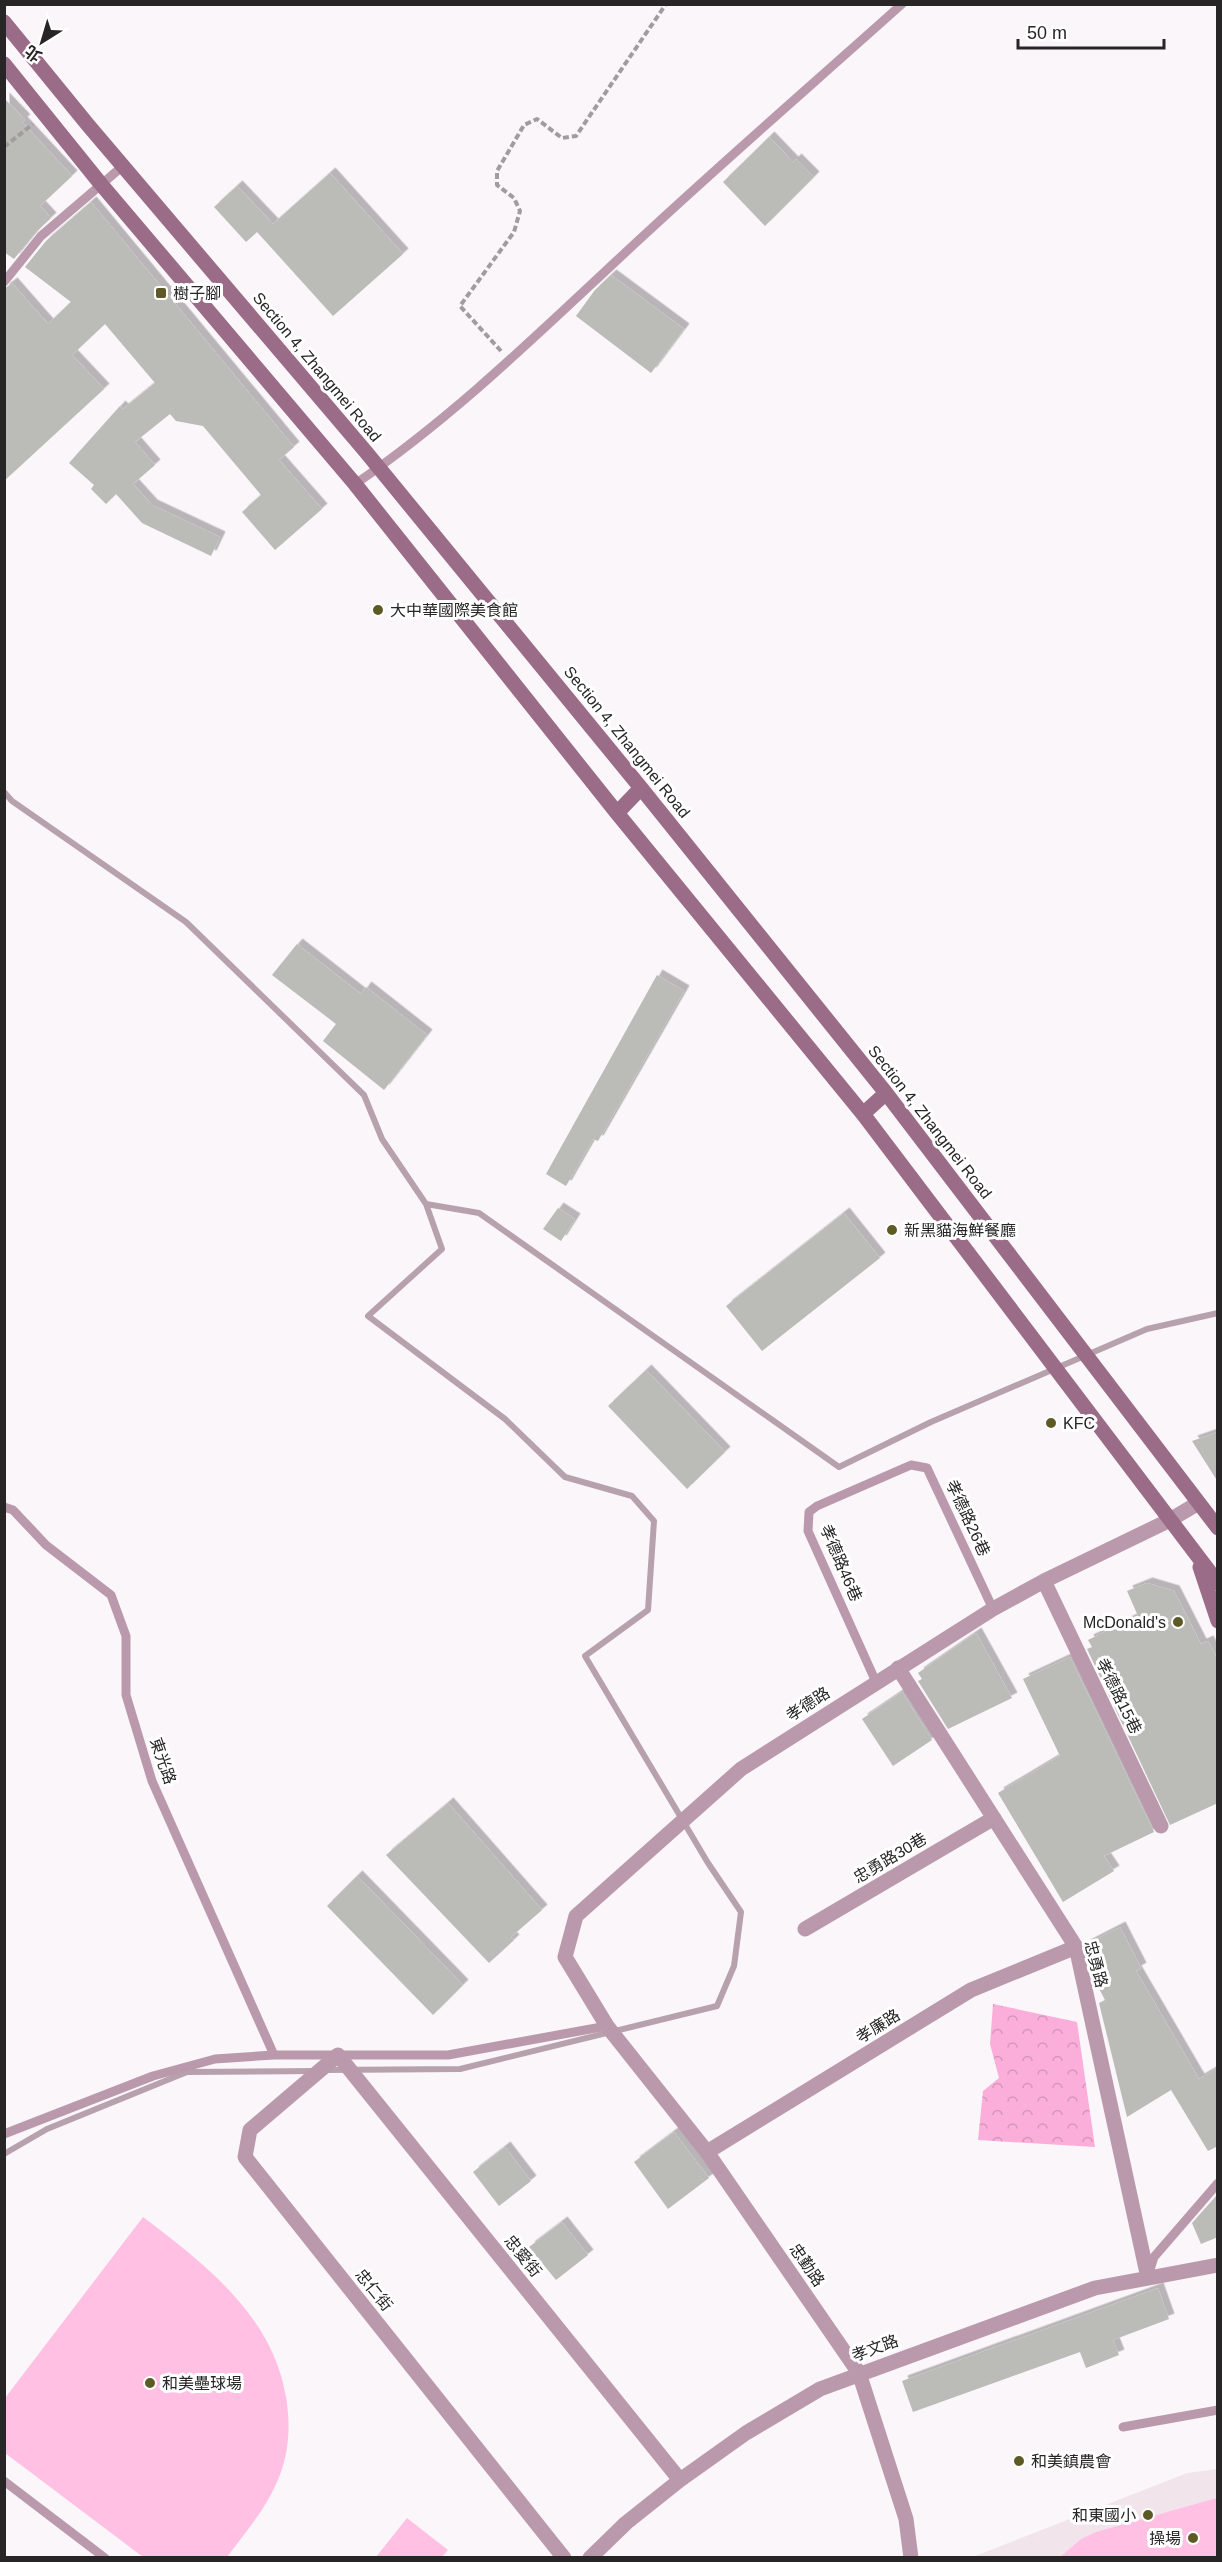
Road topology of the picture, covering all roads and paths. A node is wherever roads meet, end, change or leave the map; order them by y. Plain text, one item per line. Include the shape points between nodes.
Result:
1 (666, 4) edge
2 (902, 4) edge
3 (4, 22) edge
4 (4, 64) edge
5 (45, 114) junction
6 (4, 147) edge
7 (124, 165) junction
8 (100, 183) junction
9 (4, 282) edge
10 (509, 360) junction
11 (379, 468) junction
12 (355, 484) junction
13 (641, 788) junction
14 (617, 813) junction
15 (886, 1093) junction
16 (863, 1114) junction
17 (899, 1472) joint
18 (1197, 1504) junction
19 (4, 1507) edge
20 (1168, 1521) junction
21 (1218, 1528) edge
22 (1198, 1559) junction
23 (1044, 1581) junction
24 (1218, 1583) edge
25 (993, 1609) junction
26 (1218, 1620) edge
27 (898, 1668) junction
28 (876, 1682) junction
29 (994, 1818) junction
30 (1161, 1826) dead end
31 (805, 1929) dead end
32 (1076, 1947) junction
33 (607, 2026) junction
34 (274, 2055) junction
35 (338, 2055) junction
36 (4, 2134) edge
37 (707, 2152) junction
38 (1218, 2183) edge
39 (1218, 2265) edge
40 (1148, 2278) junction
41 (859, 2373) junction
42 (1218, 2410) edge
43 (1123, 2427) dead end
44 (680, 2480) junction
45 (4, 2481) edge
46 (105, 2558) edge
47 (564, 2558) edge
48 (590, 2558) edge
49 (911, 2558) edge

1 - 10 path via 576,136 562,138 537,119 524,125 497,171 497,185 514,198 520,211 514,232 460,306
2 - 10 lane
3 - 7 main road, Section 4, Zhangmei Road
4 - 5 main road
5 - 6 path
5 - 8 main road
7 - 8 lane
7 - 11 main road, Section 4, Zhangmei Road
8 - 9 lane via 40,236
8 - 12 main road
10 - 11 lane
11 - 12 lane
11 - 13 main road, Section 4, Zhangmei Road
12 - 14 main road
13 - 14 main road
13 - 15 main road, Section 4, Zhangmei Road
14 - 16 main road
15 - 16 main road
15 - 18 main road, Section 4, Zhangmei Road
16 - 20 main road
17 - 25 lane, 孝德路26巷 via 911,1465 927,1467
17 - 28 lane, 孝德路46巷 via 817,1506 808,1518 808,1531
18 - 20 street, 孝德路
18 - 21 main road, Section 4, Zhangmei Road
19 - 34 lane, 東光路 via 14,1510 46,1545 111,1595 126,1636 126,1695 152,1781
20 - 22 main road
20 - 23 street, 孝德路
22 - 24 main road
22 - 26 main road
23 - 25 street, 孝德路
23 - 30 street, 孝德路15巷
25 - 27 street, 孝德路
27 - 28 street, 孝德路
27 - 29 street, 忠勇路
28 - 33 street, 孝德路 via 741,1768 576,1916 565,1957
29 - 31 street, 忠勇路30巷
29 - 32 street, 忠勇路
32 - 37 street, 孝廉路 via 971,1990
32 - 40 street, 忠勇路
33 - 35 lane via 448,2055
33 - 37 street, 忠勤路
34 - 35 lane
34 - 36 lane via 216,2059 153,2076
35 - 44 street, 忠愛街
35 - 47 street, 忠仁街 via 250,2130 245,2157
37 - 41 street, 忠勤路
38 - 40 lane via 1155,2257
39 - 40 street, 孝文路
40 - 41 street, 孝文路 via 1095,2288
41 - 44 street, 孝文路 via 820,2389 746,2433
41 - 49 street, 忠勤路 via 906,2518
42 - 43 lane
44 - 48 street, 孝文路
45 - 46 lane

